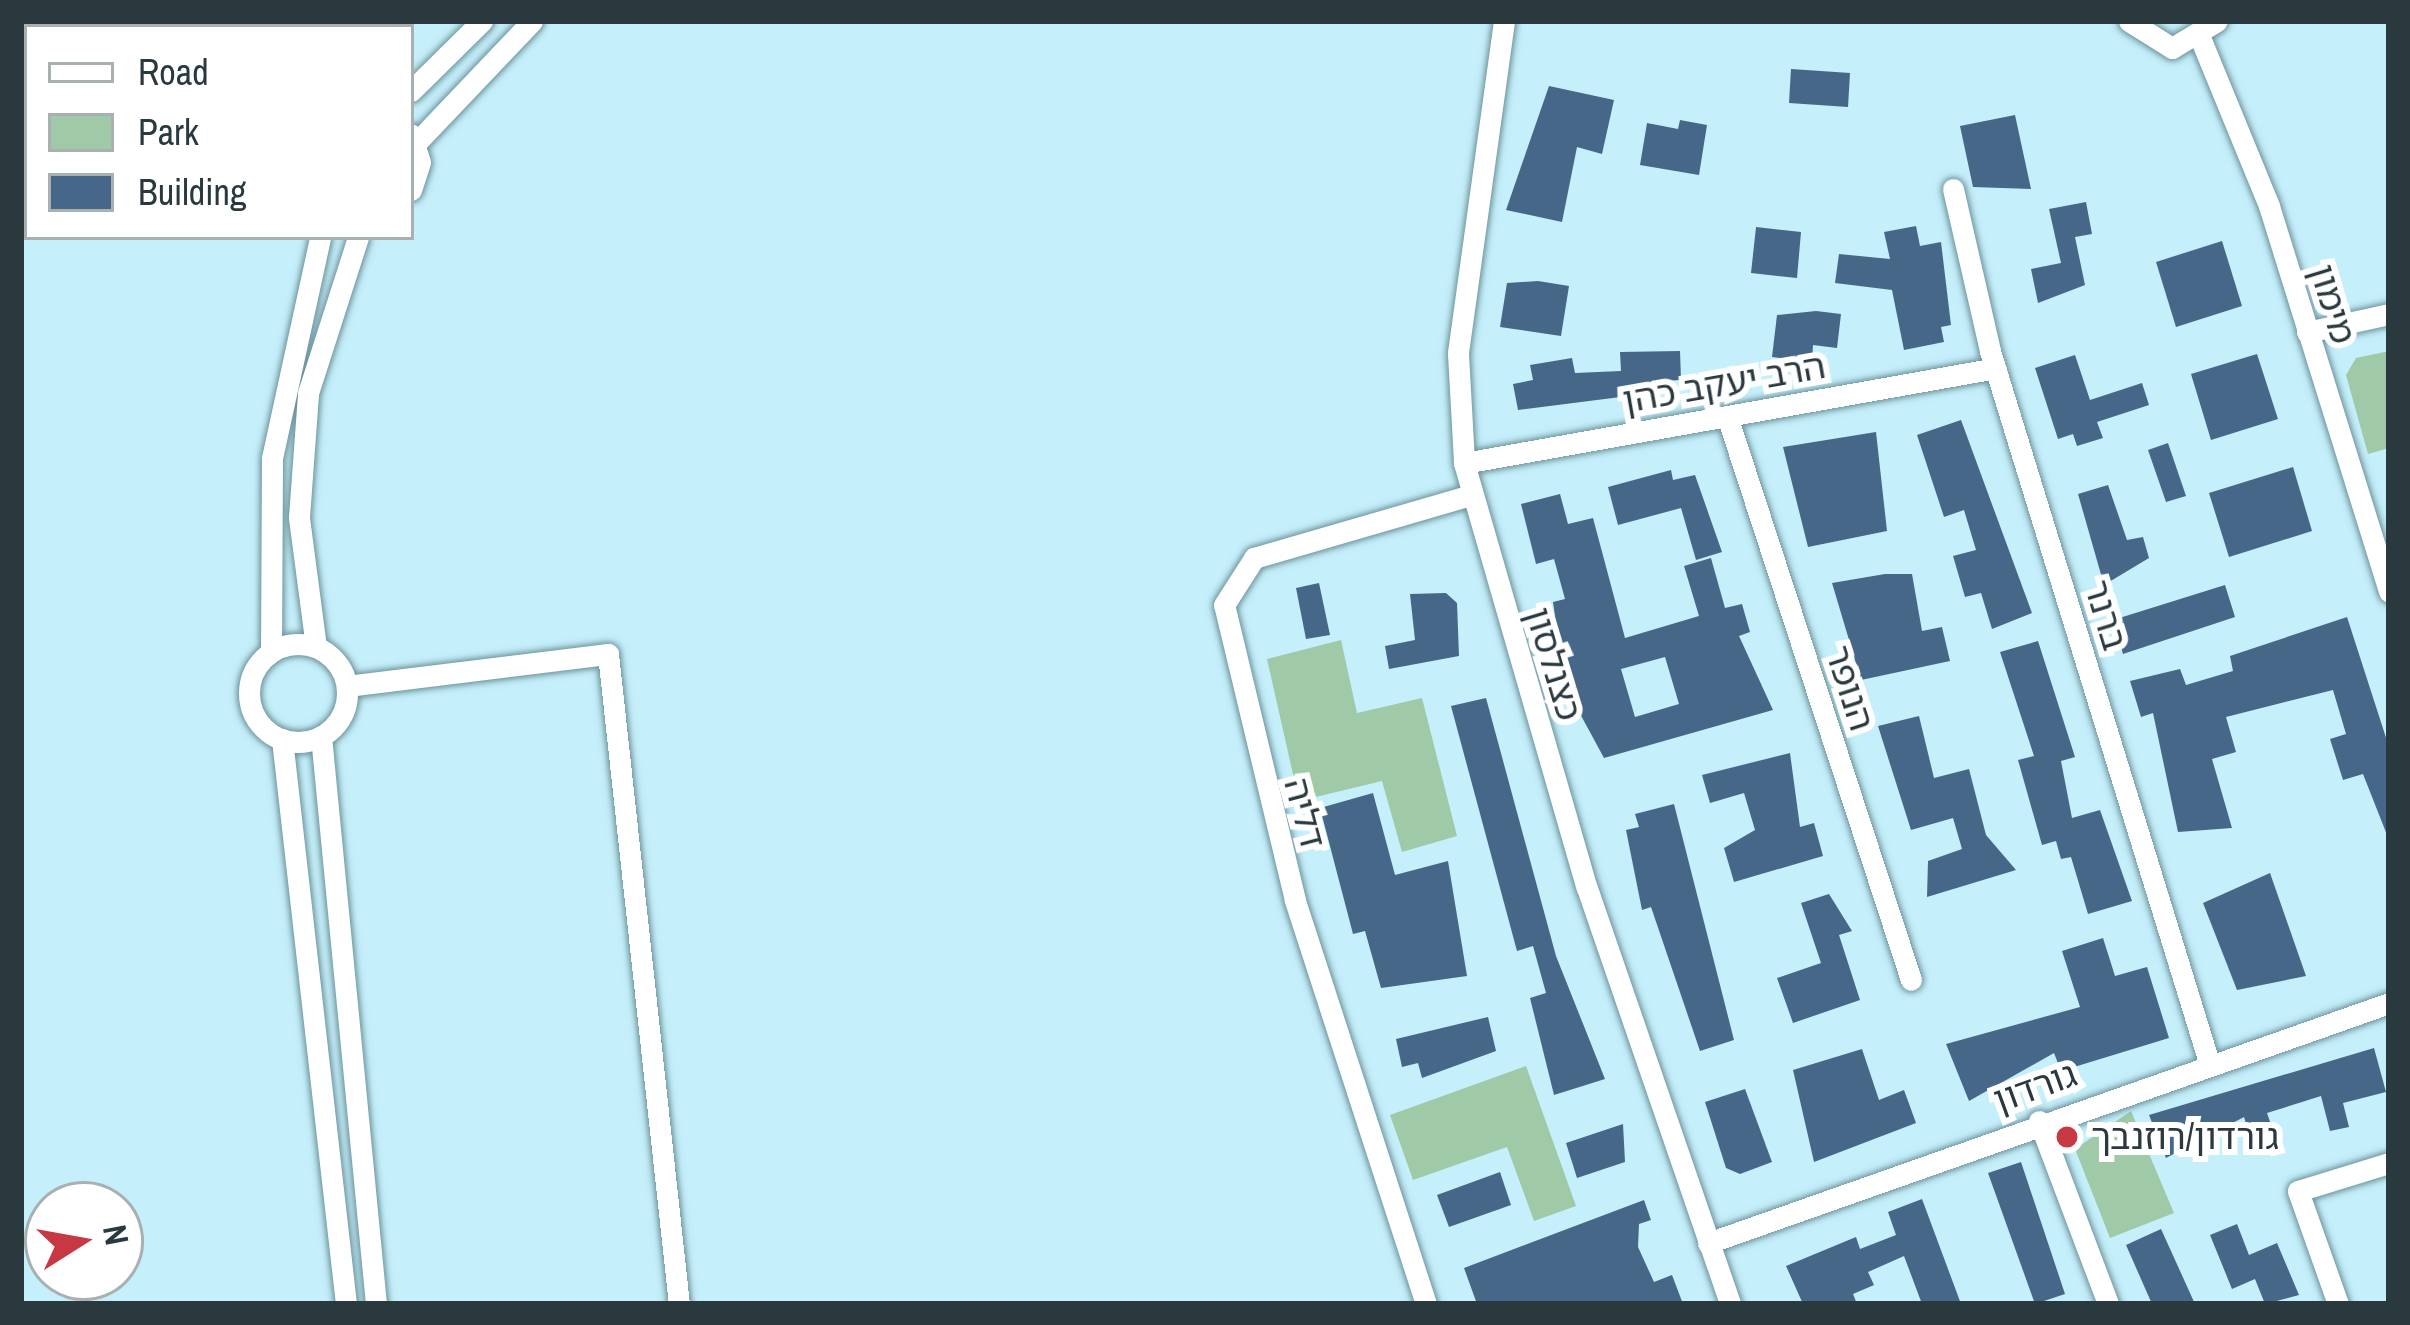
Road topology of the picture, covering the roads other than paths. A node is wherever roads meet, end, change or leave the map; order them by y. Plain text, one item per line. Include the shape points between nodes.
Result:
1 (482, 21) edge
2 (532, 21) edge
3 (1504, 21) edge
4 (2129, 21) edge
5 (2217, 21) edge
6 (2201, 40) junction
7 (414, 88) edge
8 (414, 138) edge
9 (1954, 188) dead end
10 (319, 240) edge
11 (357, 240) edge
12 (2389, 314) edge
13 (2307, 332) junction
14 (1996, 368) junction
15 (1727, 416) junction
16 (1464, 463) junction
17 (1471, 496) junction
18 (2389, 592) edge
19 (316, 647) junction
20 (272, 652) junction
21 (347, 686) junction
22 (321, 736) junction
23 (282, 739) junction
24 (1911, 980) dead end
25 (2389, 1003) edge
26 (2208, 1058) junction
27 (2039, 1121) junction
28 (2389, 1163) edge
29 (1708, 1243) junction
30 (346, 1304) edge
31 (376, 1304) edge
32 (679, 1304) edge
33 (1426, 1304) edge
34 (1730, 1304) edge
35 (2108, 1304) edge
36 (2338, 1304) edge

1 - 7 street
2 - 8 street
3 - 16 street, כצנלסון via 1458,354
4 - 6 street via 2163,47
5 - 6 street
6 - 13 street, מימון
9 - 14 street, ברנר
10 - 20 street via 272,458
11 - 19 street via 308,393 298,517
12 - 13 street
13 - 18 street, מימון
14 - 15 street, הרב יעקב כהן
14 - 26 street, ברנר
15 - 16 street, הרב יעקב כהן
15 - 24 street, הנופר
16 - 17 street, כצנלסון
17 - 29 street, כצנלסון
17 - 33 street, דליה via 1254,558 1224,605 1295,900
19 - 20 street
19 - 21 street
20 - 23 street via 250,702
21 - 22 street via 343,712
21 - 32 street via 608,654
22 - 23 street
22 - 31 street
23 - 30 street
25 - 26 street, גורדון
26 - 27 street, גורדון
27 - 29 street, גורדון
27 - 35 street
28 - 36 street via 2298,1191
29 - 34 street, כצנלסון

